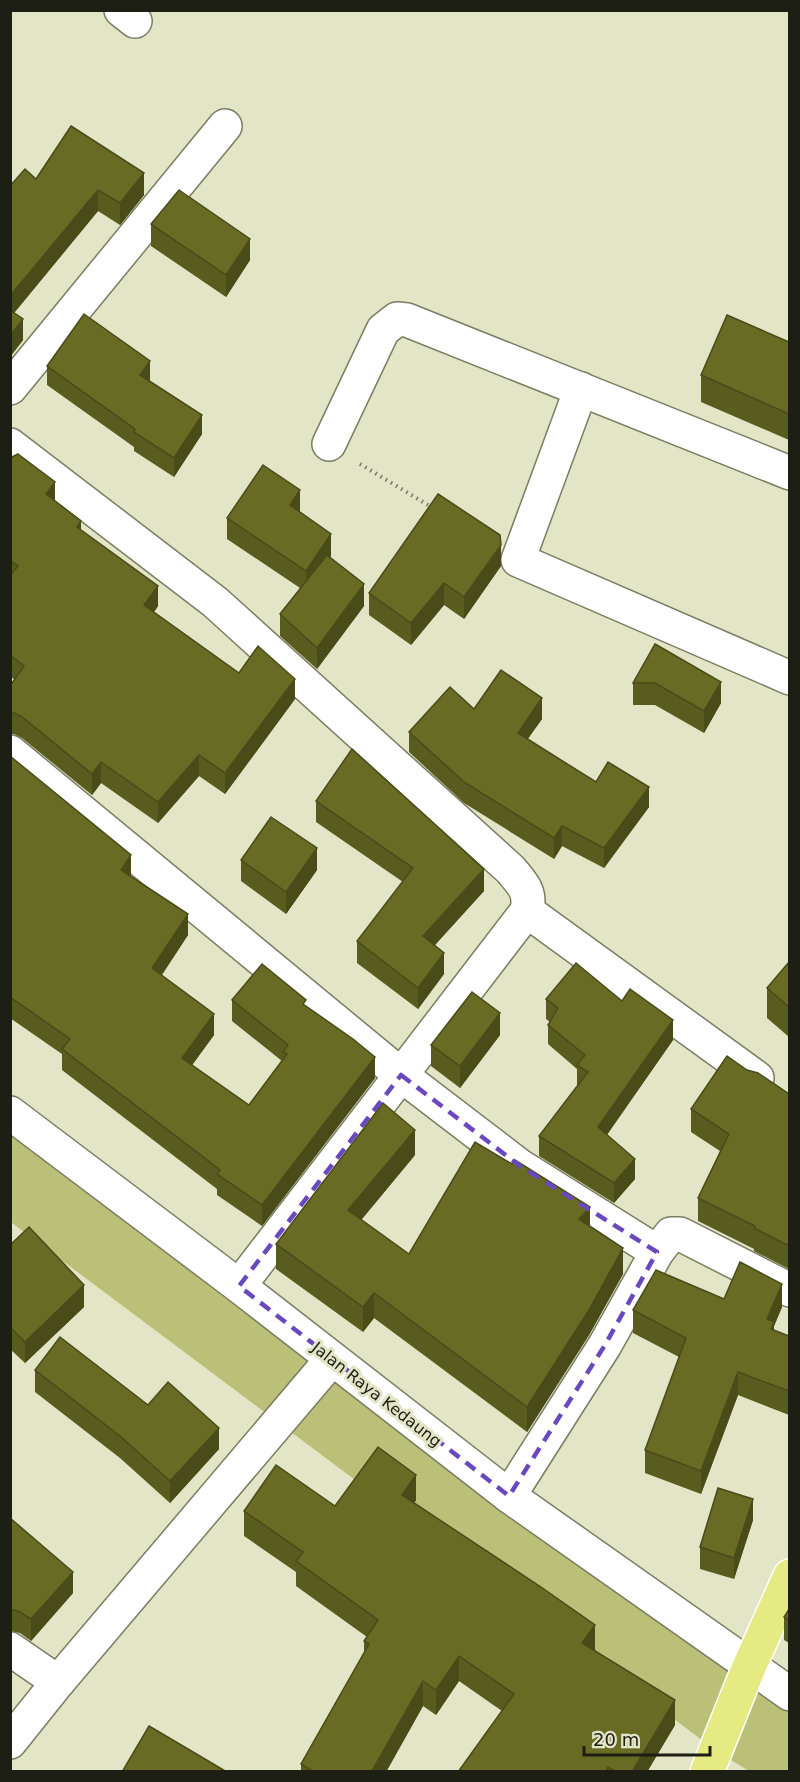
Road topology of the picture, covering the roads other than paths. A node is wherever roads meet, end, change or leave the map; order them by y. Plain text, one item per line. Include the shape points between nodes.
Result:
1 (225, 126) dead end
2 (10, 387) edge
3 (581, 389) junction
4 (329, 444) road end
5 (10, 445) edge
6 (789, 474) edge
7 (789, 678) edge
8 (10, 752) edge
9 (527, 911) junction
10 (401, 1075) junction
11 (757, 1078) edge
12 (10, 1113) edge
13 (657, 1252) junction
14 (239, 1286) junction
15 (789, 1290) edge
16 (324, 1369) junction
17 (509, 1496) junction
18 (789, 1576) edge
19 (10, 1649) edge
20 (749, 1667) junction
21 (58, 1682) junction
22 (789, 1694) edge
23 (10, 1742) edge
24 (707, 1772) edge

1 - 2 street
3 - 4 street via 416,322 397,319 383,330
3 - 6 street
3 - 7 street via 518,560
5 - 9 street via 215,602 511,870 527,890
8 - 10 street
9 - 10 street
9 - 11 street
10 - 13 street via 520,1166
10 - 14 street
12 - 14 street, Jalan Raya Kedaung
13 - 15 street via 671,1234 680,1234
13 - 17 street via 605,1345
14 - 16 street, Jalan Raya Kedaung
16 - 17 street, Jalan Raya Kedaung
16 - 21 street
17 - 20 street, Jalan Raya Kedaung
18 - 20 main road
19 - 21 street
20 - 22 street, Jalan Raya Kedaung
20 - 24 main road
21 - 23 street

